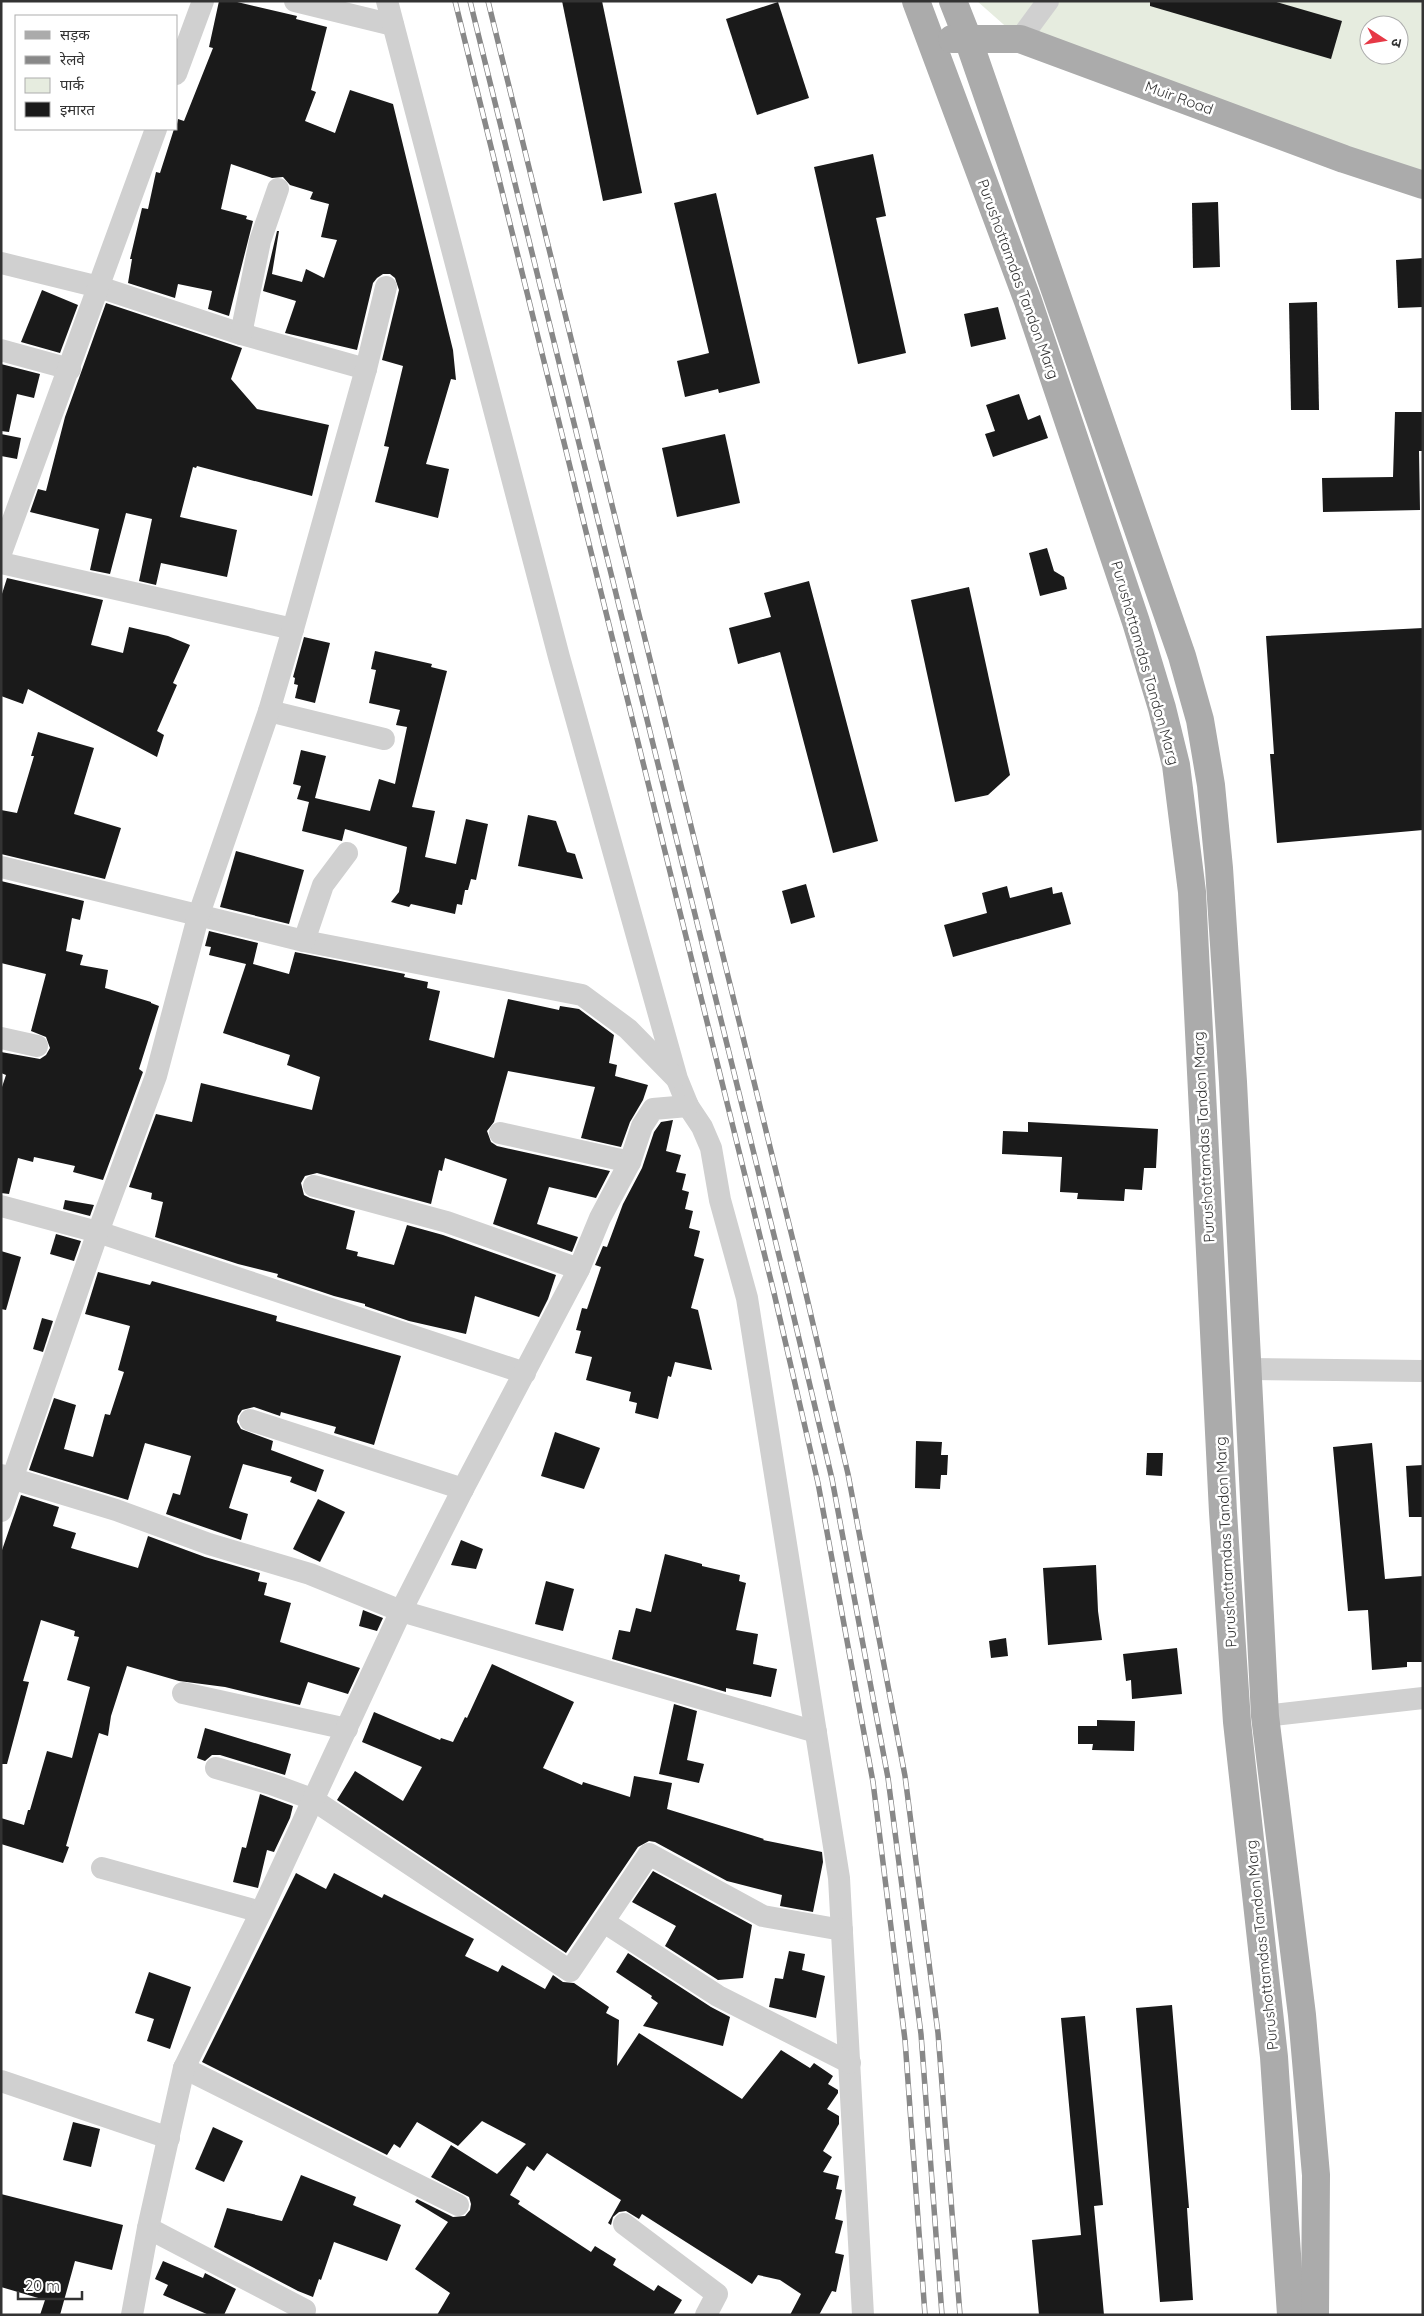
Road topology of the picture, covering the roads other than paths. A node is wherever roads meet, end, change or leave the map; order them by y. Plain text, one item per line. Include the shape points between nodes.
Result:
1 (203, 1) edge
2 (295, 1) edge
3 (387, 1) edge
4 (916, 1) edge
5 (953, 1) edge
6 (1048, 1) edge
7 (393, 25) junction
8 (930, 39) junction
9 (968, 39) junction
10 (1020, 39) junction
11 (178, 69) edge
12 (156, 130) edge
13 (1423, 185) edge
14 (278, 189) dead end
15 (1, 263) edge
16 (98, 287) junction
17 (386, 287) dead end
18 (241, 334) junction
19 (1, 350) edge
20 (70, 369) junction
21 (366, 369) junction
22 (1, 554) edge
23 (1, 563) edge
24 (293, 629) junction
25 (269, 711) junction
26 (384, 739) dead end
27 (347, 853) dead end
28 (1, 867) edge
29 (198, 917) junction
30 (304, 941) junction
31 (1, 1038) edge
32 (37, 1046) dead end
33 (677, 1079) junction
34 (688, 1106) junction
35 (500, 1133) dead end
36 (630, 1162) junction
37 (314, 1186) dead end
38 (1, 1206) edge
39 (98, 1232) junction
40 (579, 1269) junction
41 (1246, 1369) junction
42 (1423, 1371) edge
43 (525, 1373) junction
44 (250, 1420) dead end
45 (6, 1476) edge
46 (463, 1489) junction
47 (1, 1511) edge
48 (401, 1611) junction
49 (183, 1694) dead end
50 (1423, 1698) edge
51 (1265, 1716) junction
52 (347, 1729) junction
53 (816, 1732) junction
54 (216, 1768) dead end
55 (312, 1799) junction
56 (102, 1868) dead end
57 (261, 1912) junction
58 (604, 1922) junction
59 (842, 1930) junction
60 (850, 2063) junction
61 (184, 2068) junction
62 (1, 2082) edge
63 (169, 2138) junction
64 (458, 2205) dead end
65 (624, 2224) dead end
66 (148, 2228) junction
67 (305, 2310) dead end
68 (132, 2315) edge
69 (706, 2315) edge
70 (863, 2315) edge
71 (1291, 2315) edge
72 (1315, 2315) edge

1 - 11 street
2 - 7 street
3 - 7 street
4 - 8 main road, Purushottamdas Tandon Marg
5 - 9 main road
6 - 10 street
7 - 33 street via 559,657
8 - 9 main road, Muir Road
8 - 71 main road, Purushottamdas Tandon Marg via 1028,301 1162,708 1177,774 1192,892 1220,1456 1237,1722 1274,2057
9 - 10 main road, Muir Road
9 - 41 main road via 1182,656 1200,720 1211,785 1220,887
10 - 13 main road, Muir Road
12 - 16 street
14 - 18 street via 260,241
15 - 16 street
16 - 18 street
16 - 20 street
17 - 21 street
18 - 21 street
19 - 20 street
20 - 22 street
21 - 24 street
23 - 24 street
24 - 25 street
25 - 26 street
25 - 29 street
27 - 30 street via 324,885
28 - 29 street
29 - 30 street
29 - 39 street via 156,1076
30 - 33 street via 582,995 628,1029
31 - 32 street
33 - 34 street
34 - 36 street via 653,1110 642,1126
34 - 53 street via 702,1126 711,1148 720,1200 747,1298
35 - 36 street
36 - 40 street via 600,1218
37 - 40 street via 447,1222
38 - 39 street
39 - 43 street
39 - 45 street
40 - 43 street
41 - 42 street
41 - 51 main road
43 - 46 street
44 - 46 street
45 - 47 street
45 - 48 street via 310,1574
46 - 48 street
48 - 52 street
48 - 53 street
49 - 52 street
50 - 51 street
51 - 72 main road via 1302,2015 1316,2175
52 - 55 street
53 - 59 street via 839,1878
54 - 55 street
55 - 57 street
55 - 58 street via 570,1971
56 - 57 street
57 - 61 street
58 - 59 street via 649,1854 763,1916
58 - 60 street via 718,1996
59 - 60 street
60 - 70 street
61 - 63 street
61 - 64 street
62 - 63 street
63 - 66 street
65 - 69 street via 718,2294
66 - 67 street
66 - 68 street

